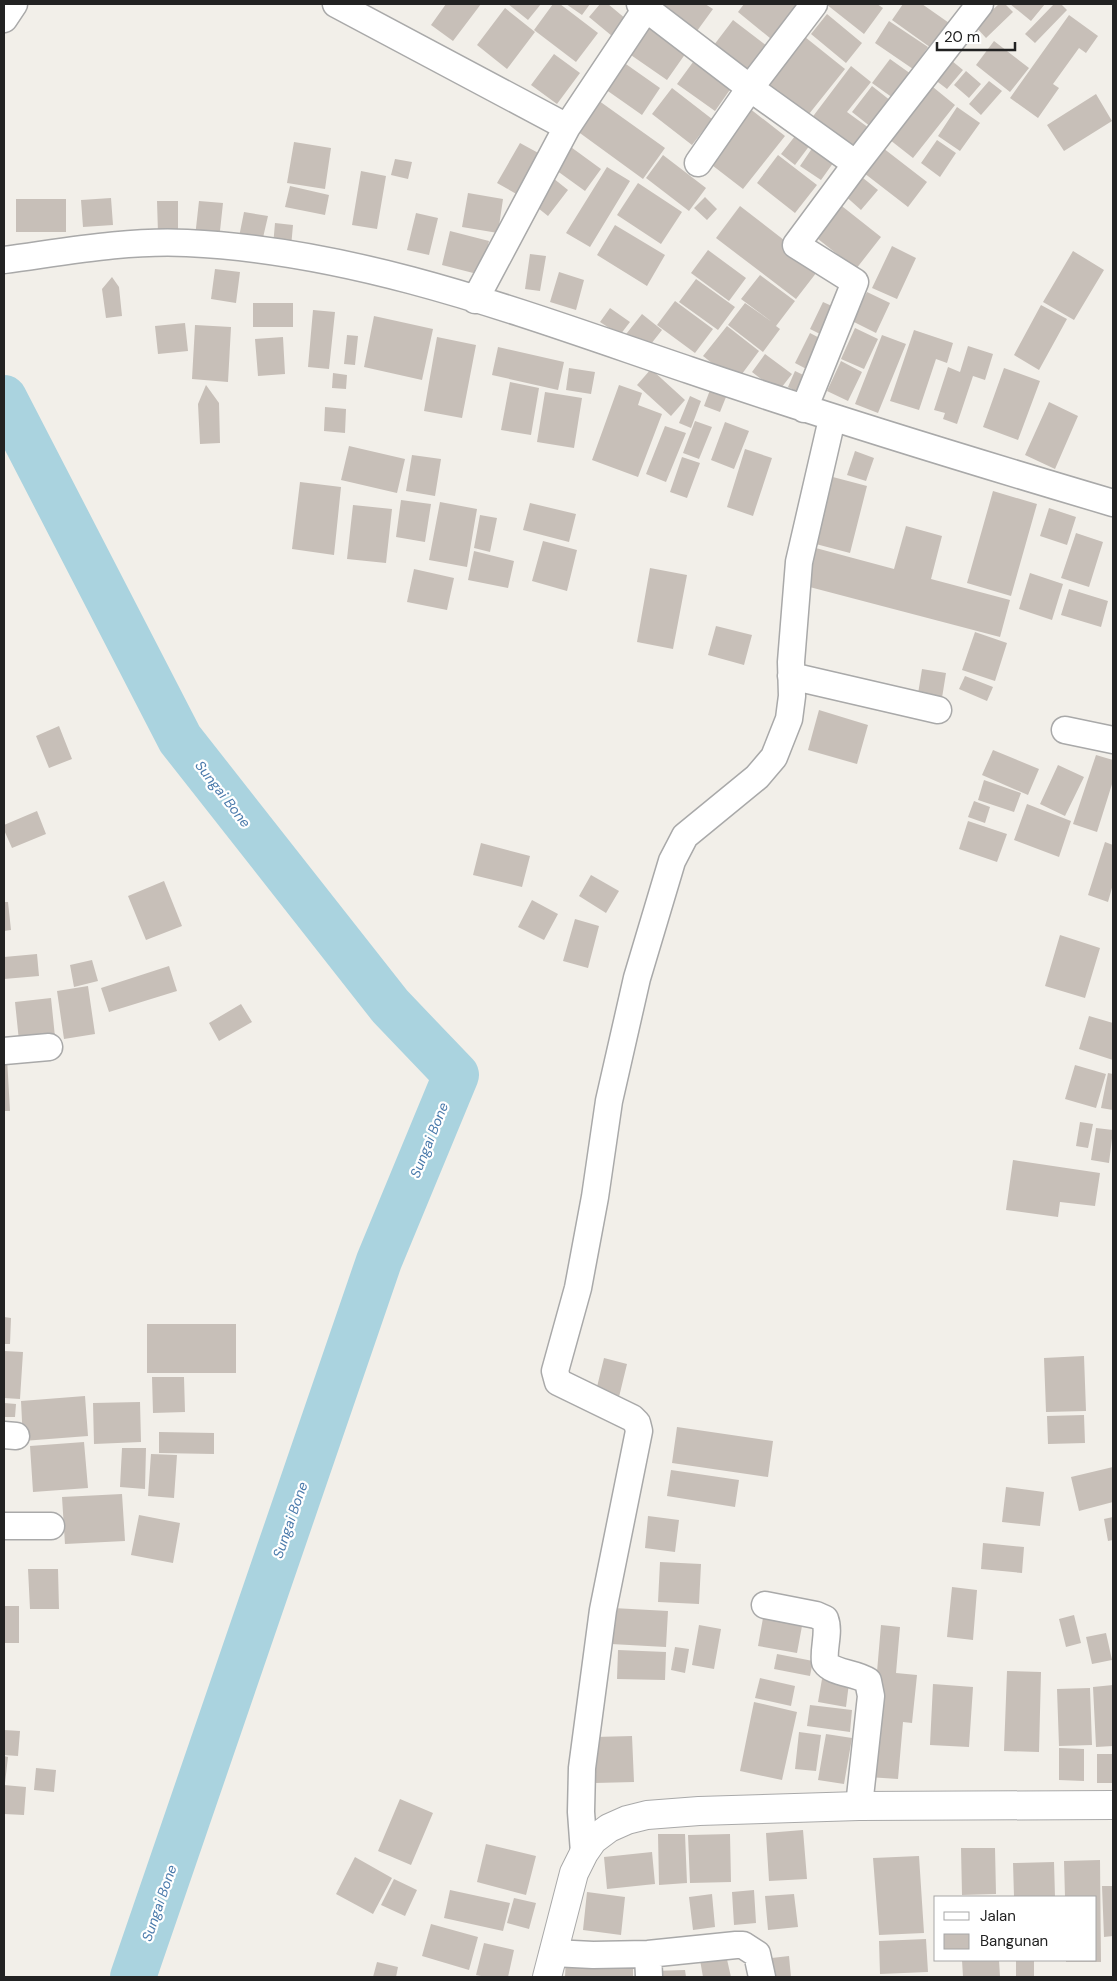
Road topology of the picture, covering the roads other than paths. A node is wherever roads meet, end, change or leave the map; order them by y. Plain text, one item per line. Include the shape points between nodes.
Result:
1 (14, 4) edge
2 (336, 4) edge
3 (814, 4) edge
4 (980, 4) edge
5 (645, 5) edge
6 (4, 20) edge
7 (750, 88) junction
8 (568, 127) junction
9 (698, 163) dead end
10 (856, 164) junction
11 (4, 260) edge
12 (475, 300) junction
13 (804, 410) junction
14 (832, 419) junction
15 (1113, 503) edge
16 (791, 676) junction
17 (938, 710) dead end
18 (1066, 730) dead end
19 (1113, 740) edge
20 (49, 1047) dead end
21 (4, 1051) edge
22 (4, 1526) edge
23 (51, 1526) dead end
24 (765, 1605) dead end
25 (1113, 1805) edge
26 (859, 1806) junction
27 (584, 1853) junction
28 (550, 1965) edge
29 (649, 1965) edge
30 (762, 1977) edge

1 - 6 street
2 - 8 street
3 - 7 street
4 - 10 street
5 - 7 street
5 - 8 street
7 - 9 street
7 - 10 street
8 - 12 street
10 - 13 street via 796,245 855,282
11 - 12 street via 109,245 185,242 298,255 363,267
12 - 13 street
13 - 14 street
14 - 15 street
14 - 16 street via 799,562
16 - 17 street
16 - 27 street via 789,719 774,757 756,777 685,836 672,861 637,978 609,1101 596,1197 578,1288 555,1371 558,1382 632,1418 639,1431 603,1610 582,1768
18 - 19 street
20 - 21 street
22 - 23 street
24 - 26 street via 825,1619 825,1662 832,1668 868,1681 871,1696
25 - 26 street
26 - 27 street via 647,1815 609,1828 593,1840
27 - 28 street via 574,1873
28 - 29 street via 593,1955
29 - 30 street via 743,1945 757,1954

